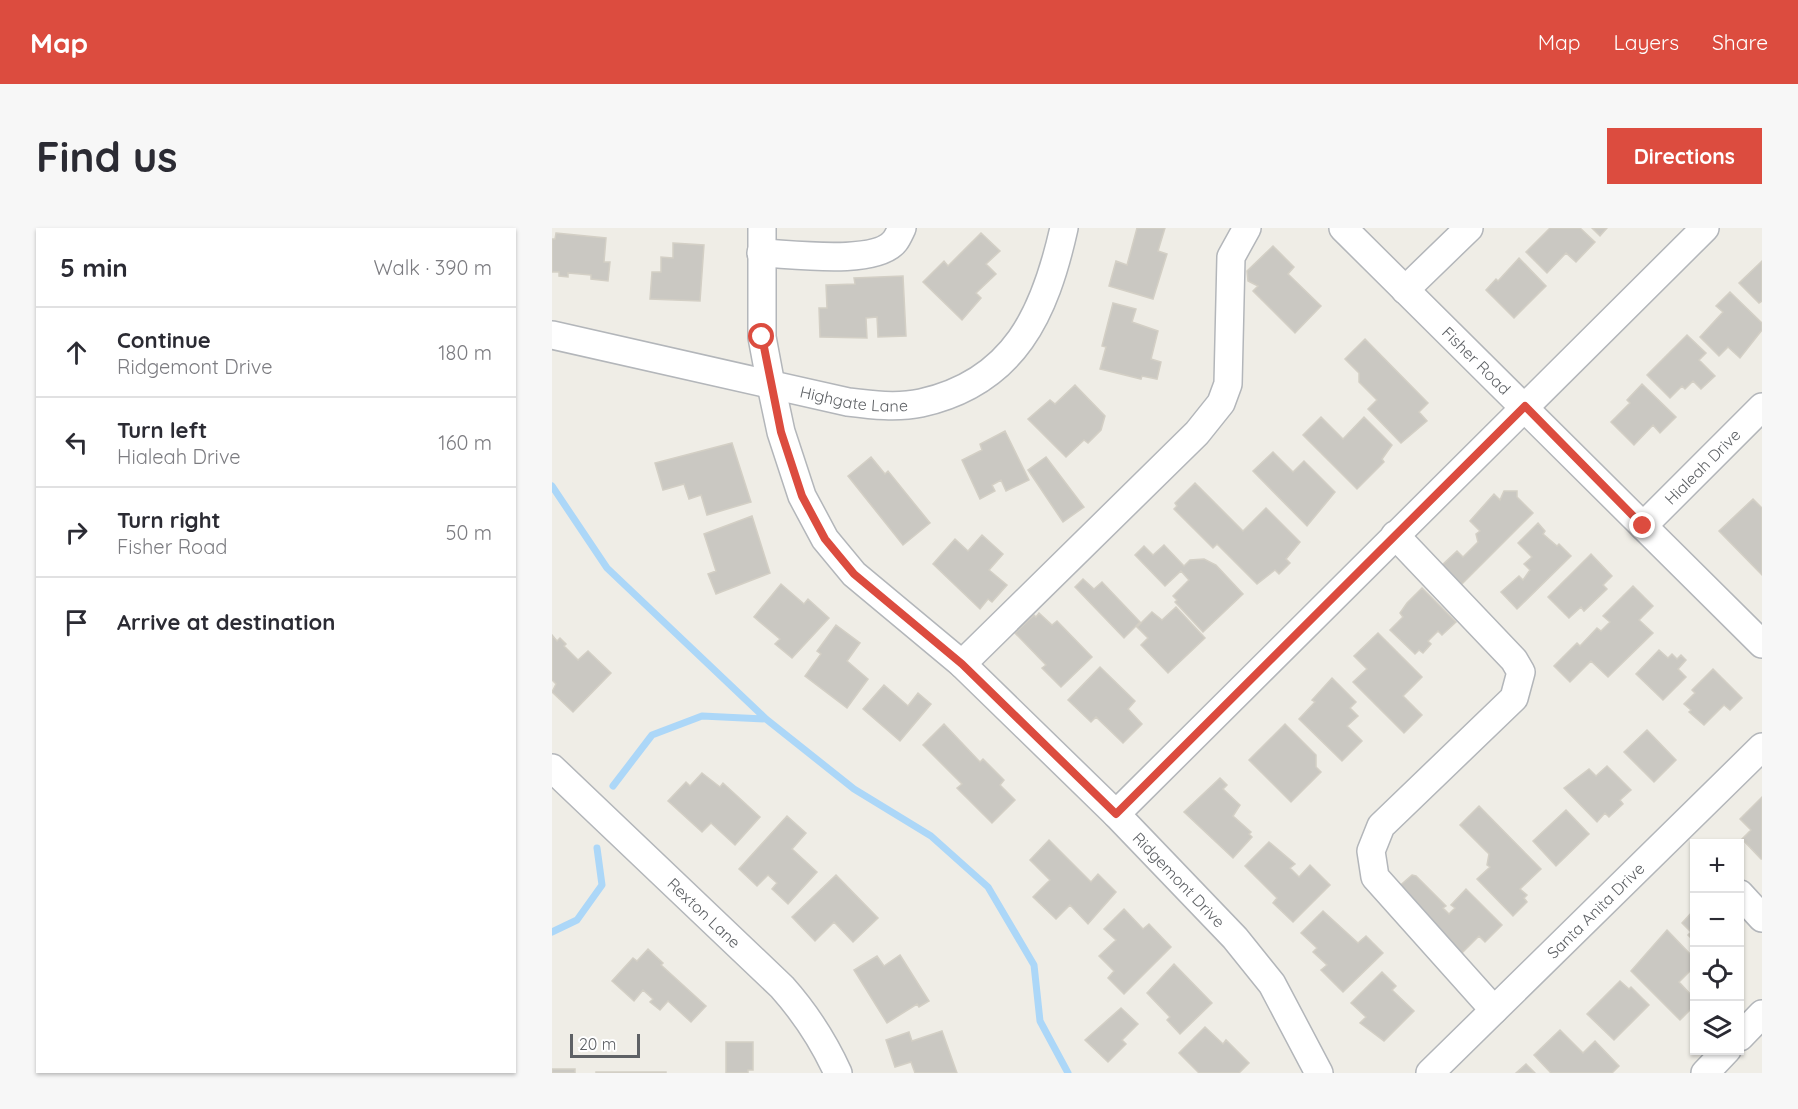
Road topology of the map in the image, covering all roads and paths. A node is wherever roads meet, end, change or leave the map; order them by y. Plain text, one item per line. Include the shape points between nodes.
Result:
1 (902, 228) edge
2 (1064, 228) edge
3 (1247, 228) edge
4 (1343, 228) edge
5 (1469, 228) edge
6 (1705, 228) edge
7 (762, 240) edge
8 (1405, 290) junction
9 (552, 335) edge
10 (771, 385) junction
11 (1525, 406) junction
12 (1762, 407) edge
13 (1643, 526) junction
14 (1395, 536) junction
15 (1762, 643) edge
16 (962, 664) junction
17 (1762, 747) edge
18 (552, 768) edge
19 (1116, 814) junction
20 (1687, 838) edge
21 (1744, 898) edge
22 (1762, 918) edge
23 (1494, 1010) junction
24 (1762, 1014) edge
25 (1744, 1033) edge
26 (1722, 1055) edge
27 (838, 1073) edge
28 (1319, 1073) edge
29 (1430, 1073) edge
30 (1705, 1073) edge

1 - 7 street via 895,242 881,251 842,256
2 - 10 street, Highgate Lane via 1054,275 1033,322 997,367 975,382 919,404 886,406
3 - 16 street via 1231,257 1228,384 1221,403 1197,433
4 - 8 street, Fisher Road
5 - 8 street
6 - 11 street
7 - 10 street, Ridgemont Drive via 762,337
8 - 11 street, Fisher Road
9 - 10 street, Highgate Lane
10 - 16 street, Ridgemont Drive via 781,432 802,496 825,539 854,574
11 - 13 street, Fisher Road
11 - 14 street
12 - 13 street, Hialeah Drive
13 - 15 street, Fisher Road
14 - 19 street
14 - 23 street via 1514,660 1521,672 1514,698 1381,826 1371,850 1375,877
16 - 19 street, Ridgemont Drive
17 - 20 street, Santa Anita Drive
18 - 27 street, Rexton Lane via 782,987 807,1014
19 - 28 street, Ridgemont Drive via 1235,938 1272,984
20 - 23 street, Santa Anita Drive
21 - 22 street
23 - 29 street, Santa Anita Drive
24 - 25 street
26 - 30 street

